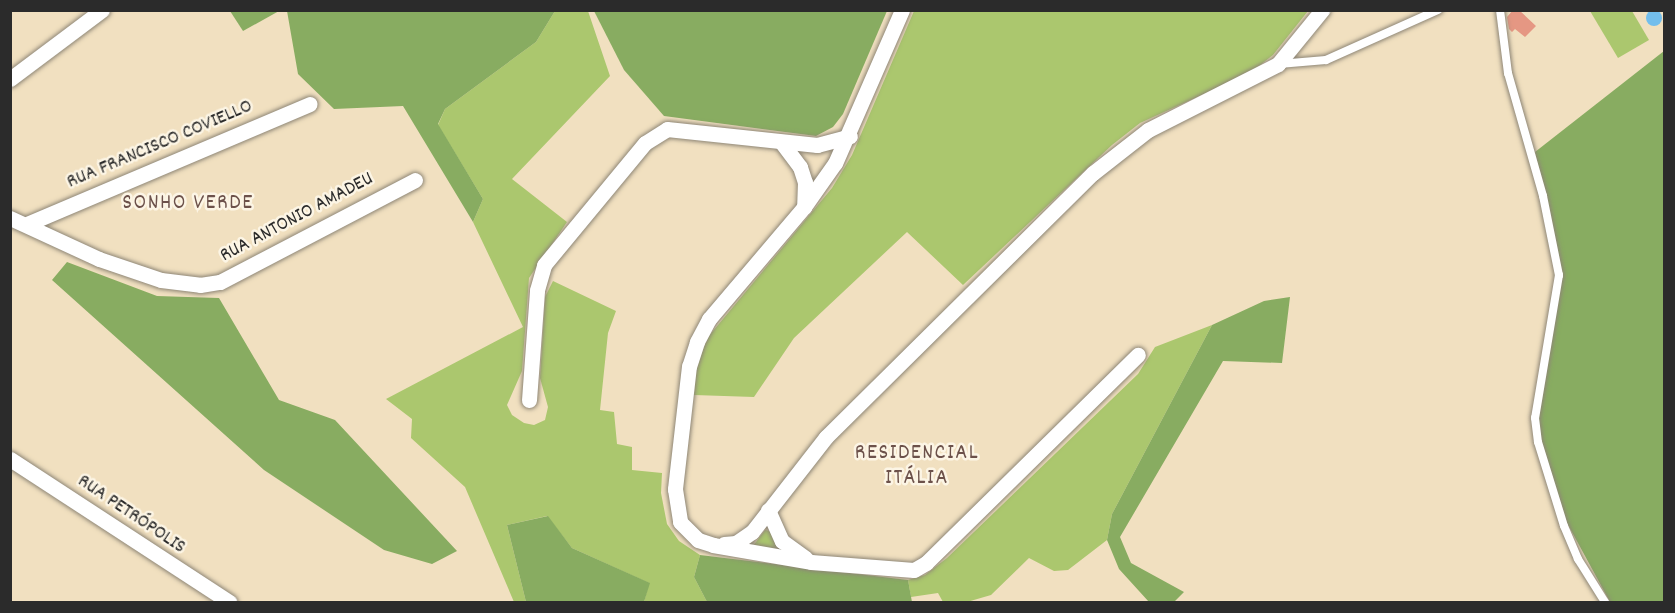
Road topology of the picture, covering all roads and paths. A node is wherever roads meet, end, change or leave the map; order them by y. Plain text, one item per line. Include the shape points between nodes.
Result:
1 (102, 10) edge
2 (902, 10) edge
3 (1322, 10) edge
4 (1438, 10) edge
5 (1500, 10) edge
6 (1278, 64) junction
7 (10, 79) edge
8 (310, 104) dead end
9 (850, 136) junction
10 (782, 143) junction
11 (416, 180) dead end
12 (804, 207) junction
13 (10, 218) edge
14 (27, 224) junction
15 (1138, 355) dead end
16 (529, 400) dead end
17 (10, 459) edge
18 (768, 510) junction
19 (713, 545) junction
20 (811, 562) junction
21 (229, 603) edge
22 (1605, 603) edge

1 - 7 street
2 - 9 street
3 - 6 street
4 - 6 lane via 1326,60
5 - 22 lane via 1508,74 1543,196 1558,275 1535,418 1538,442 1564,526
6 - 18 street via 1148,130 1093,173 826,437
8 - 14 street, RUA FRANCISCO COVIELLO
9 - 10 street via 817,145
9 - 12 street
10 - 12 street via 802,175
10 - 16 street via 667,129 645,143 544,265 537,290
11 - 14 street, RUA ANTONIO AMADEU via 220,282 200,285 161,280 99,259
12 - 19 street via 709,319 689,366 675,508 687,531
13 - 14 street, RUA ANTONIO AMADEU
15 - 20 street via 926,563 914,570 897,570
17 - 21 street, RUA PETRÓPOLIS
18 - 19 street via 744,539
18 - 20 street via 782,541
19 - 20 street

